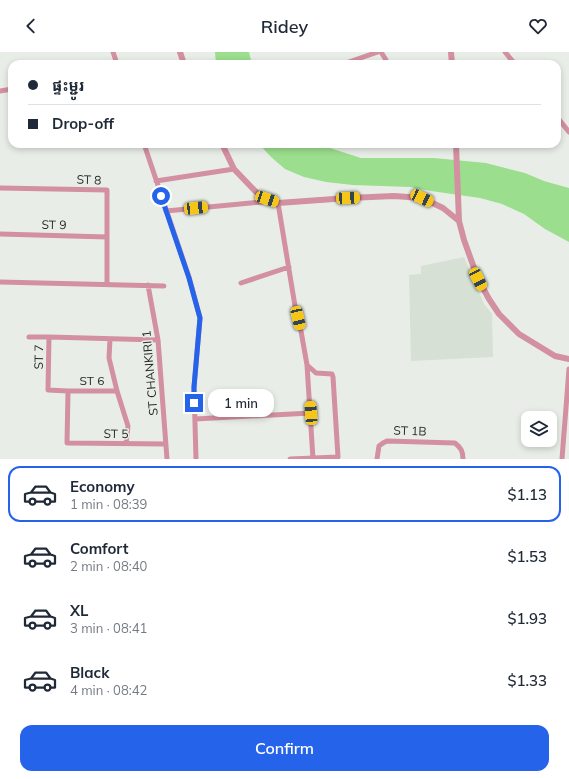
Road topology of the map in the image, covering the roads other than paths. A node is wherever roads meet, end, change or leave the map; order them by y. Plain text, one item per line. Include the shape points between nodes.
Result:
1 (379, 52) edge
2 (505, 52) edge
3 (355, 60) edge
4 (386, 60) edge
5 (512, 60) edge
6 (561, 122) edge
7 (569, 132) edge
8 (145, 148) edge
9 (224, 148) edge
10 (456, 148) edge
11 (234, 170) junction
12 (156, 181) junction
13 (0, 188) edge
14 (267, 199) junction
15 (278, 203) junction
16 (166, 211) junction
17 (459, 221) junction
18 (0, 234) edge
19 (107, 237) junction
20 (288, 267) junction
21 (0, 282) edge
22 (241, 283) dead end
23 (107, 284) junction
24 (148, 285) junction
25 (164, 286) dead end
26 (30, 337) dead end
27 (49, 337) junction
28 (110, 339) junction
29 (158, 340) junction
30 (569, 359) edge
31 (307, 365) junction
32 (569, 369) edge
33 (68, 391) junction
34 (117, 391) junction
35 (568, 408) edge
36 (311, 413) junction
37 (195, 419) junction
38 (126, 444) junction
39 (166, 444) junction
40 (166, 459) edge
41 (196, 459) edge
42 (290, 459) edge
43 (313, 459) edge
44 (377, 459) edge
45 (463, 459) edge
46 (562, 459) edge

1 - 3 street
1 - 4 street
2 - 5 street
6 - 7 street
8 - 12 street
9 - 11 street
10 - 17 street
11 - 12 street
11 - 14 street via 256,192
12 - 16 street
13 - 19 street, ST 8 via 107,190
14 - 15 street
14 - 16 street via 262,202
15 - 17 street via 394,196 422,198 443,208
15 - 20 street
16 - 37 street via 200,318 194,387
17 - 30 street via 478,279 498,314 519,334 555,356
18 - 19 street, ST 9
19 - 23 street, ST 8
20 - 22 street
20 - 31 street
21 - 23 street
23 - 24 street
24 - 25 street
24 - 29 street, ST CHANKIRI 1
26 - 27 street
27 - 28 street, ST 7
27 - 33 street, ST 7 via 48,390
28 - 29 street, ST 7
28 - 34 street via 109,358
29 - 39 street, ST CHANKIRI 1
31 - 36 street
31 - 43 street via 316,373 332,374 333,377 338,457
32 - 35 street
33 - 34 street, ST 6
33 - 38 street, ST 5 via 67,443
34 - 38 street via 128,426
35 - 46 street
36 - 37 street
36 - 43 street
37 - 41 street
38 - 39 street, ST 5
39 - 40 street, ST CHANKIRI 1
42 - 43 street
44 - 45 street, ST 1B via 379,446 387,441 455,443 463,452

